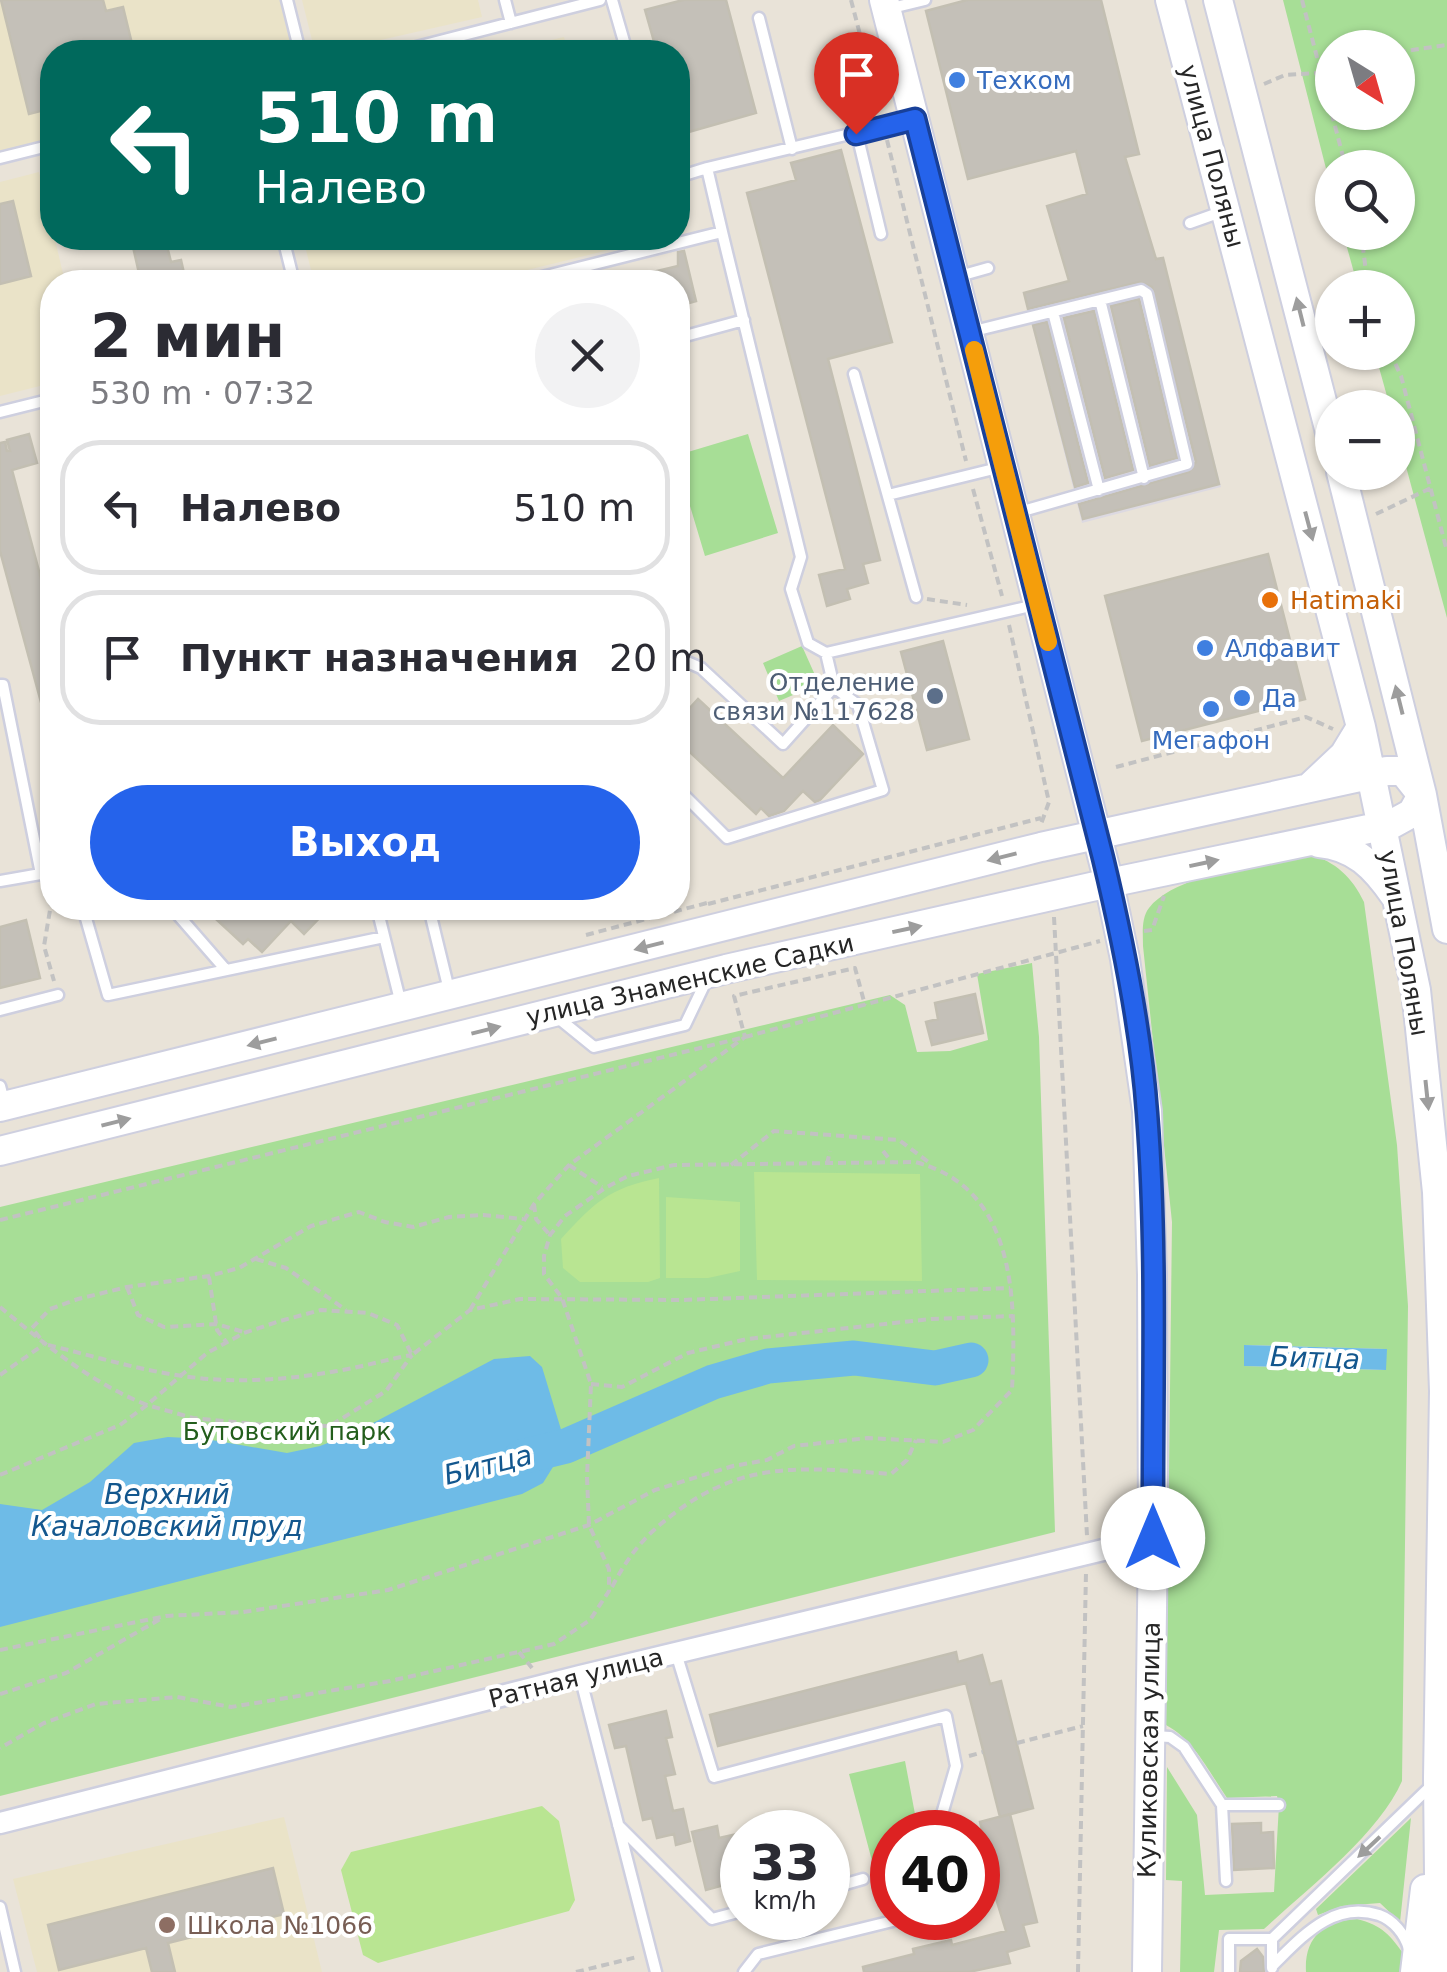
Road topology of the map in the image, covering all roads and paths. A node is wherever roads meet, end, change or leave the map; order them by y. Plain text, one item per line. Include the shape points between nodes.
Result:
1 (287, 0) edge
2 (505, 0) edge
3 (600, 0) edge
4 (612, 0) edge
5 (851, 0) edge
6 (925, 0) edge
7 (1170, 0) edge
8 (1218, 0) edge
9 (1302, 0) edge
10 (886, 5) edge
11 (758, 18) dead end
12 (511, 23) junction
13 (297, 40) edge
14 (444, 40) edge
15 (624, 40) edge
16 (1447, 45) edge
17 (1415, 50) edge
18 (1315, 52) edge
19 (1315, 72) edge
20 (1262, 84) dead end
21 (915, 119) junction
22 (884, 128) junction
23 (856, 134) junction
24 (40, 147) edge
25 (792, 148) junction
26 (0, 158) edge
27 (707, 168) junction
28 (690, 173) edge
29 (1226, 210) junction
30 (1190, 223) dead end
31 (722, 232) junction
32 (881, 234) dead end
33 (690, 240) edge
34 (651, 250) edge
35 (988, 268) dead end
36 (572, 270) edge
37 (955, 277) junction
38 (1100, 300) junction
39 (1054, 312) junction
40 (744, 320) junction
41 (969, 332) junction
42 (690, 335) edge
43 (1398, 370) edge
44 (854, 374) dead end
45 (1319, 390) edge
46 (40, 402) edge
47 (0, 412) edge
48 (1004, 466) junction
49 (969, 474) junction
50 (1144, 478) junction
51 (1430, 488) junction
52 (1100, 490) junction
53 (1346, 490) edge
54 (888, 495) junction
55 (1016, 514) junction
56 (1374, 514) dead end
57 (1447, 551) edge
58 (916, 598) joint
59 (1038, 604) junction
60 (970, 606) dead end
61 (1006, 612) junction
62 (826, 652) junction
63 (690, 663) edge
64 (0, 685) edge
65 (834, 687) junction
66 (1350, 729) junction
67 (1116, 767) dead end
68 (1372, 774) junction
69 (1306, 790) junction
70 (1422, 794) junction
71 (690, 801) edge
72 (1041, 818) junction
73 (1383, 826) junction
74 (1096, 834) junction
75 (1308, 842) junction
76 (40, 847) edge
77 (1041, 847) junction
78 (40, 874) edge
79 (0, 881) edge
80 (1109, 882) junction
81 (1052, 897) junction
82 (1398, 900) junction
83 (48, 920) edge
84 (87, 920) edge
85 (182, 920) edge
86 (379, 920) edge
87 (432, 920) edge
88 (1447, 928) edge
89 (715, 930) junction
90 (384, 937) junction
91 (1056, 954) junction
92 (226, 970) junction
93 (710, 973) junction
94 (58, 995) joint
95 (450, 995) junction
96 (865, 1005) junction
97 (402, 1007) junction
98 (0, 1010) edge
99 (552, 1013) junction
100 (745, 1037) junction
101 (359, 1062) junction
102 (2, 1099) edge
103 (0, 1150) edge
104 (830, 1151) dead end
105 (883, 1152) dead end
106 (892, 1162) junction
107 (826, 1164) junction
108 (568, 1165) junction
109 (731, 1165) junction
110 (934, 1167) junction
111 (604, 1188) junction
112 (534, 1204) junction
113 (523, 1219) junction
114 (0, 1220) edge
115 (550, 1235) junction
116 (256, 1259) junction
117 (210, 1276) junction
118 (127, 1287) junction
119 (1010, 1288) junction
120 (562, 1298) junction
121 (0, 1307) edge
122 (470, 1310) junction
123 (349, 1311) junction
124 (1013, 1316) junction
125 (216, 1324) junction
126 (244, 1333) junction
127 (227, 1343) junction
128 (45, 1344) junction
129 (412, 1355) junction
130 (0, 1376) edge
131 (178, 1376) junction
132 (590, 1384) junction
133 (147, 1405) junction
134 (916, 1440) junction
135 (734, 1466) junction
136 (0, 1475) edge
137 (697, 1477) junction
138 (741, 1477) junction
139 (705, 1490) junction
140 (589, 1525) junction
141 (1088, 1536) dead end
142 (1153, 1538) junction
143 (1086, 1572) dead end
144 (609, 1591) junction
145 (166, 1616) junction
146 (0, 1650) edge
147 (519, 1652) junction
148 (676, 1653) junction
149 (534, 1670) dead end
150 (580, 1676) junction
151 (0, 1694) edge
152 (1083, 1726) junction
153 (1148, 1736) junction
154 (1016, 1743) dead end
155 (0, 1748) edge
156 (1438, 1778) junction
157 (1222, 1805) junction
158 (1278, 1805) dead end
159 (943, 1810) edge
160 (0, 1822) edge
161 (618, 1825) junction
162 (864, 1879) dead end
163 (1226, 1881) dead end
164 (850, 1883) edge
165 (0, 1908) edge
166 (720, 1917) edge
167 (870, 1927) edge
168 (1272, 1939) junction
169 (651, 1953) junction
170 (1272, 1969) edge
171 (1147, 1971) edge
172 (16, 1972) edge
173 (576, 1972) edge
174 (656, 1972) edge
175 (744, 1972) edge
176 (1078, 1972) edge
177 (1131, 1972) edge
178 (1229, 1972) edge
179 (1415, 1972) edge
180 (1440, 1972) edge

1 - 13 lane
2 - 12 lane
3 - 12 lane
4 - 15 lane
5 - 22 path
6 - 10 lane
7 - 29 street, улица Поляны
45 -> 8 street, улица Поляны
9 - 18 path
10 - 21 street, Куликовская улица
11 - 25 lane
12 - 14 lane
16 - 17 path
19 - 20 path
21 - 22 lane
21 - 37 street, Куликовская улица
22 - 23 lane
22 - 49 path
23 - 25 lane
23 - 32 lane
24 - 26 lane
25 - 27 lane
27 - 28 lane
27 - 31 lane
29 - 30 lane
29 -> 66 street, улица Поляны
31 - 33 lane
31 - 40 lane
34 - 36 lane
35 - 37 lane
37 - 41 street, Куликовская улица
38 - 39 lane
38 - 50 lane
38 - 50 lane via 1145,290 1152,312 1188,461
39 - 41 lane
39 - 52 lane
40 - 42 lane
40 - 62 lane via 801,557 790,589 808,643
41 - 48 street, Куликовская улица
43 - 51 path
44 - 54 lane
46 - 47 lane
48 - 49 lane
48 - 55 street, Куликовская улица
49 - 54 lane
49 - 61 path
50 - 52 lane
51 - 56 path
51 - 57 path
52 - 55 lane
70 -> 53 street, улица Поляны
54 - 58 lane
55 - 59 street, Куликовская улица
58 - 60 path
59 - 61 lane
59 - 74 street, Куликовская улица
61 - 62 lane
61 - 72 path via 1049,802
62 - 65 lane
63 - 65 lane via 783,744
64 - 76 lane
65 - 71 lane via 858,706 882,790 727,838
66 - 67 path via 1306,718
66 - 68 street, улица Поляны
66 - 69 street via 1344,755
68 - 69 street, улица Знаменские Садки
68 - 70 street via 1403,771
68 - 73 street, улица Поляны
69 - 74 street, улица Знаменские Садки
70 - 73 street via 1412,813
70 - 88 street, улица Поляны
72 - 77 path
72 - 89 path via 708,903
73 - 75 street, улица Знаменские Садки
73 - 82 street, улица Поляны
74 - 77 street, улица Знаменские Садки
74 - 80 street, Куликовская улица
80 -> 75 street, улица Знаменские Садки
75 - 82 street via 1339,844 1364,858
77 -> 89 street, улица Знаменские Садки
78 - 79 lane
80 - 81 street, улица Знаменские Садки
80 - 142 street, Куликовская улица via 1147,1111
81 - 91 path
93 -> 81 street, улица Знаменские Садки
82 -> 156 street, улица Поляны via 1416,990 1437,1192 1444,1391
83 - 94 path via 44,946
84 - 92 lane via 108,995
85 - 92 lane
86 - 90 lane
87 - 95 lane
89 -> 95 street, улица Знаменские Садки
90 - 92 lane
90 - 97 lane
91 - 96 path
91 - 141 path
93 - 99 street, улица Знаменские Садки
93 - 99 lane via 685,1025 594,1047
94 - 98 lane
95 - 97 street, улица Знаменские Садки
96 - 100 path
96 - 100 path via 855,968 734,996
97 - 101 street via 404,1023 396,1038
97 -> 102 street, улица Знаменские Садки
101 -> 99 street, улица Знаменские Садки
100 - 108 path
100 - 114 path
103 -> 101 street, улица Знаменские Садки
104 - 107 path
105 - 106 path
106 - 107 path
106 - 110 path
107 - 109 path
108 - 111 path
108 - 112 path
109 - 110 path via 774,1131 899,1140
109 - 111 path via 674,1165
110 - 119 path via 962,1182 988,1211
111 - 115 path
112 - 113 path
112 - 115 path via 536,1219
113 - 116 path via 449,1217 413,1227 359,1212 311,1226
113 - 122 path
115 - 120 path via 544,1274
116 - 117 path
116 - 123 path via 286,1268
117 - 118 path
117 - 125 path
118 - 125 path via 138,1315 164,1327
118 - 128 path via 50,1309 32,1328
119 - 120 path
119 - 124 path
120 - 122 path
120 - 132 path
121 - 128 path
122 - 129 path
123 - 126 path via 320,1310
123 - 129 path via 396,1325
124 - 132 path via 931,1318 747,1339 688,1354 622,1387
124 - 134 path via 1012,1390 973,1430 943,1442
125 - 126 path
125 - 127 path
126 - 127 path
127 - 131 path
128 - 130 path
128 - 131 path
128 - 133 path via 111,1391
129 - 131 path via 292,1377
129 - 133 path via 386,1391 330,1426 192,1418
131 - 133 path
132 - 140 path
133 - 136 path via 120,1425
134 - 135 path via 794,1446
134 - 138 path via 892,1474 819,1470
135 - 137 path
135 - 138 path
137 - 139 path
137 - 140 path via 655,1490
138 - 139 path
139 - 144 path via 632,1550
140 - 144 path via 609,1569
140 - 145 path via 388,1590
142 - 148 street, Ратная улица
142 - 153 street, Куликовская улица
143 - 152 path
144 - 147 path via 590,1620 554,1644
145 - 146 path
145 - 151 path via 66,1673
147 - 149 path
147 - 155 path via 231,1708 177,1697 96,1704
148 - 150 street, Ратная улица
148 - 159 lane via 714,1778 946,1716 956,1766
150 - 160 street, Ратная улица
150 - 161 lane
152 - 154 path
152 - 176 path
153 - 157 lane via 1184,1747
153 - 171 street, Куликовская улица
156 -> 168 lane
156 - 179 street
156 - 180 street, улица Поляны
157 - 158 lane
157 - 163 lane
161 - 166 lane via 712,1919
161 - 169 lane
162 - 164 lane
165 - 172 lane
167 - 175 lane via 758,1954
168 - 170 lane
168 - 178 lane via 1230,1939
169 - 173 path
169 - 174 lane
170 - 179 lane via 1314,1925 1366,1911 1389,1919 1406,1939
171 - 177 lane

